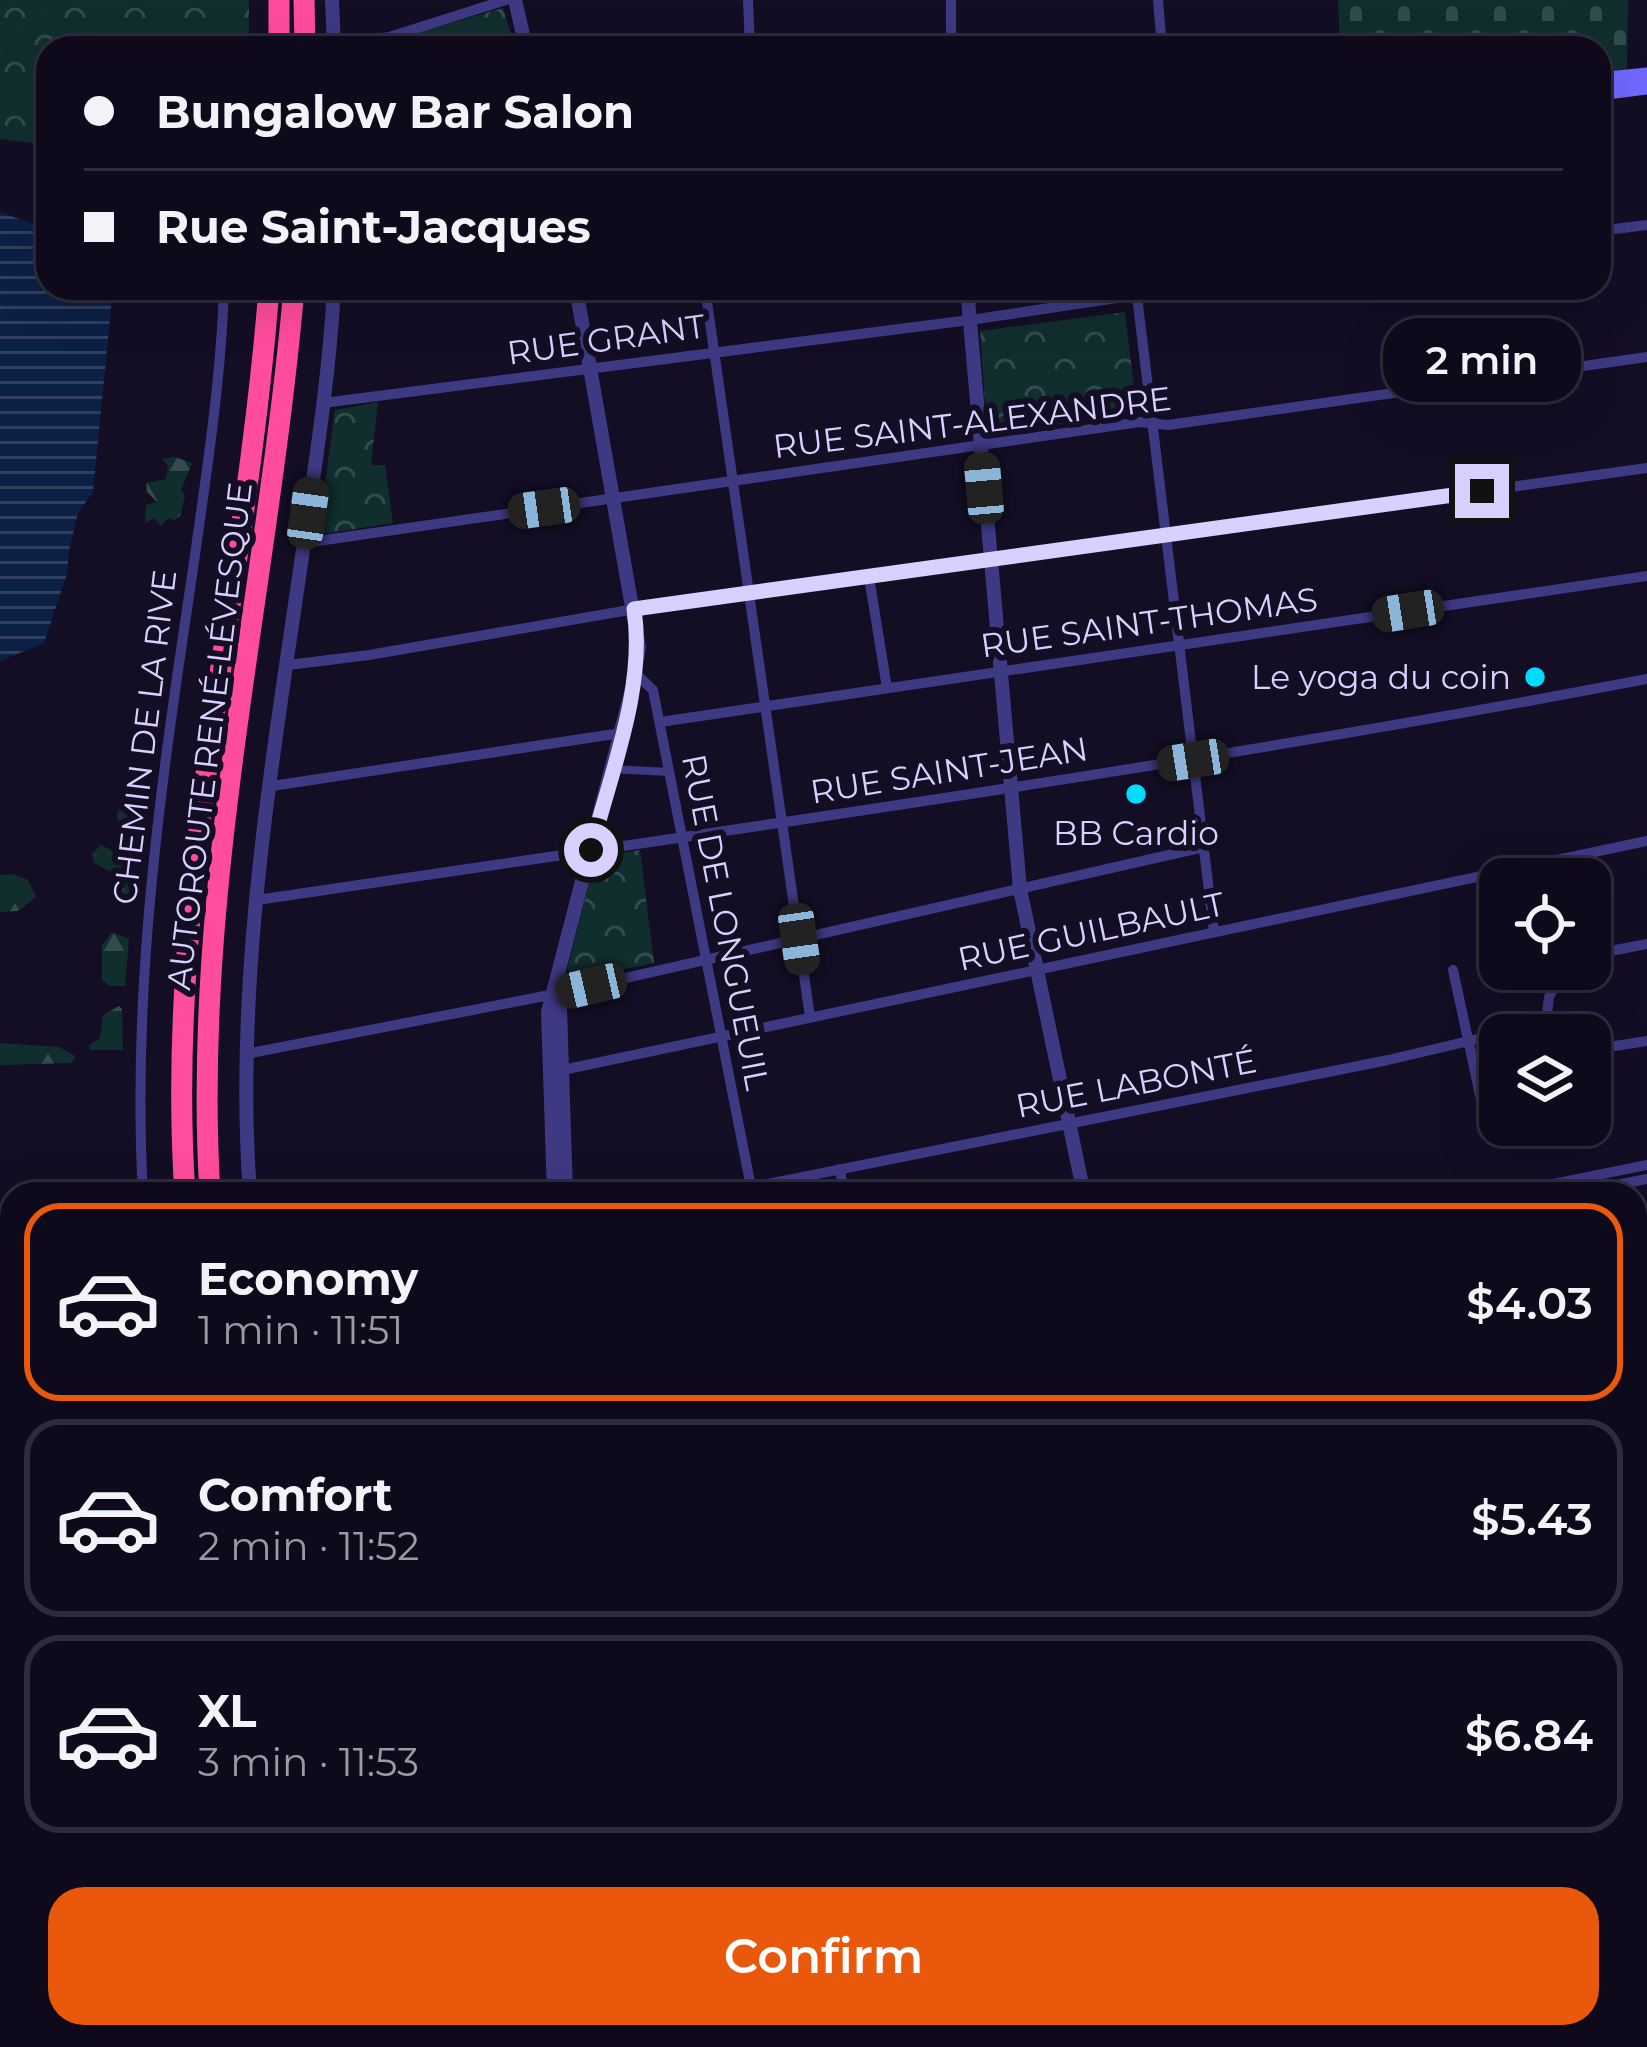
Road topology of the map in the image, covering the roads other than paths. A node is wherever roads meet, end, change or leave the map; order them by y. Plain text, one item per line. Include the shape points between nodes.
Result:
1 (279, 0) edge
2 (304, 0) edge
3 (332, 0) edge
4 (506, 0) edge
5 (515, 0) edge
6 (748, 0) edge
7 (951, 0) edge
8 (1158, 0) edge
9 (279, 36) edge
10 (304, 36) edge
11 (334, 36) edge
12 (395, 36) edge
13 (523, 36) edge
14 (750, 36) edge
15 (951, 36) edge
16 (1161, 36) edge
17 (1647, 75) edge
18 (1611, 79) edge
19 (1647, 87) edge
20 (1611, 92) edge
21 (1647, 225) edge
22 (1611, 230) edge
23 (223, 300) edge
24 (268, 300) edge
25 (293, 300) edge
26 (333, 300) edge
27 (578, 300) edge
28 (707, 300) edge
29 (968, 300) edge
30 (1089, 300) edge
31 (1137, 300) edge
32 (970, 320) junction
33 (714, 350) junction
34 (1647, 357) edge
35 (590, 367) junction
36 (323, 403) junction
37 (1153, 424) junction
38 (980, 445) junction
39 (1647, 468) edge
40 (733, 480) junction
41 (614, 498) junction
42 (1166, 536) junction
43 (304, 543) junction
44 (990, 558) junction
45 (1647, 576) edge
46 (869, 577) junction
47 (749, 594) junction
48 (634, 609) junction
49 (1179, 645) junction
50 (288, 664) junction
51 (1000, 672) junction
52 (635, 674) junction
53 (1647, 679) edge
54 (886, 688) junction
55 (766, 706) junction
56 (659, 722) junction
57 (621, 733) junction
58 (1193, 760) junction
59 (612, 769) junction
60 (670, 772) junction
61 (272, 786) junction
62 (1010, 789) junction
63 (782, 822) junction
64 (681, 837) junction
65 (1647, 841) edge
66 (1204, 848) junction
67 (591, 850) junction
68 (1020, 889) junction
69 (257, 899) junction
70 (1214, 932) junction
71 (799, 939) junction
72 (1647, 944) edge
73 (1611, 951) edge
74 (705, 960) junction
75 (1038, 969) junction
76 (1454, 970) dead end
77 (555, 994) junction
78 (810, 1018) junction
79 (721, 1036) junction
80 (1479, 1039) edge
81 (1469, 1041) junction
82 (1647, 1041) edge
83 (1611, 1047) edge
84 (246, 1054) junction
85 (553, 1072) junction
86 (1479, 1090) edge
87 (1070, 1123) junction
88 (1647, 1165) edge
89 (839, 1169) junction
90 (1621, 1177) junction
91 (1647, 1179) edge
92 (142, 1182) edge
93 (185, 1182) edge
94 (210, 1182) edge
95 (250, 1182) edge
96 (554, 1182) edge
97 (565, 1182) edge
98 (751, 1182) edge
99 (776, 1182) edge
100 (842, 1182) edge
101 (1082, 1182) edge
102 (1587, 1182) edge
103 (1607, 1182) edge

1 - 9 highway
2 - 10 highway
3 - 11 street
4 - 12 street
5 - 13 street
6 - 14 street
7 - 15 street
8 - 16 street
17 - 18 main road
19 - 20 main road
21 - 22 street
23 - 92 street, CHEMIN DE LA RIVE via 146,932
24 - 93 highway, AUTOROUTE RENÉ-LÉVESQUE via 189,927
25 - 94 highway, AUTOROUTE RENÉ-LÉVESQUE via 212,950
26 - 36 street
27 - 35 street
28 - 33 street
29 - 32 street
30 - 32 street, RUE GRANT
31 - 37 street
32 - 33 street, RUE GRANT
32 - 38 street
33 - 35 street, RUE GRANT
33 - 40 street
34 - 37 street, RUE SAINT-ALEXANDRE
35 - 36 street, RUE GRANT
35 - 41 street
36 - 43 street
37 - 38 street, RUE SAINT-ALEXANDRE
37 - 42 street
38 - 40 street, RUE SAINT-ALEXANDRE
38 - 44 street
39 - 42 street
40 - 41 street, RUE SAINT-ALEXANDRE
40 - 47 street
41 - 43 street, RUE SAINT-ALEXANDRE
41 - 48 street
42 - 44 street
42 - 49 street
43 - 50 street
44 - 46 street
44 - 51 street
45 - 49 street, RUE SAINT-THOMAS
46 - 47 street
46 - 54 street
47 - 48 street
47 - 55 street
48 - 50 street
48 - 52 street
49 - 51 street, RUE SAINT-THOMAS
49 - 58 street
50 - 61 street
51 - 54 street, RUE SAINT-THOMAS
51 - 62 street
52 - 56 street, RUE DE LONGUEUIL via 653,690
52 - 57 street
53 - 58 street, RUE SAINT-JEAN
54 - 55 street, RUE SAINT-THOMAS
55 - 56 street, RUE SAINT-THOMAS
55 - 63 street
56 - 60 street, RUE DE LONGUEUIL
57 - 59 street
57 - 61 street
58 - 62 street, RUE SAINT-JEAN
58 - 66 street
59 - 60 street
59 - 67 street
60 - 64 street, RUE DE LONGUEUIL
61 - 69 street
62 - 63 street, RUE SAINT-JEAN
62 - 68 street
63 - 64 street, RUE SAINT-JEAN
63 - 71 street
64 - 67 street, RUE SAINT-JEAN
64 - 74 street, RUE DE LONGUEUIL
65 - 70 street, RUE GUILBAULT
66 - 68 street
66 - 70 street
67 - 69 street, RUE SAINT-JEAN
67 - 77 street
68 - 71 street
68 - 75 street
69 - 84 street
70 - 75 street, RUE GUILBAULT
71 - 74 street
71 - 78 street
72 - 73 street
74 - 77 street
74 - 79 street, RUE DE LONGUEUIL
75 - 78 street, RUE GUILBAULT
75 - 87 street
76 - 81 street
77 - 84 street
77 - 85 street via 548,1012
78 - 79 street, RUE GUILBAULT
79 - 85 street, RUE GUILBAULT
79 - 98 street, RUE DE LONGUEUIL
80 - 81 street, RUE LABONTÉ
81 - 86 street
81 - 87 street, RUE LABONTÉ
82 - 83 street
84 - 95 street
85 - 96 street
85 - 97 street
87 - 89 street, RUE LABONTÉ
87 - 101 street
88 - 90 street
89 - 99 street, RUE LABONTÉ
89 - 100 street
90 - 91 street
90 - 102 street
90 - 103 street

